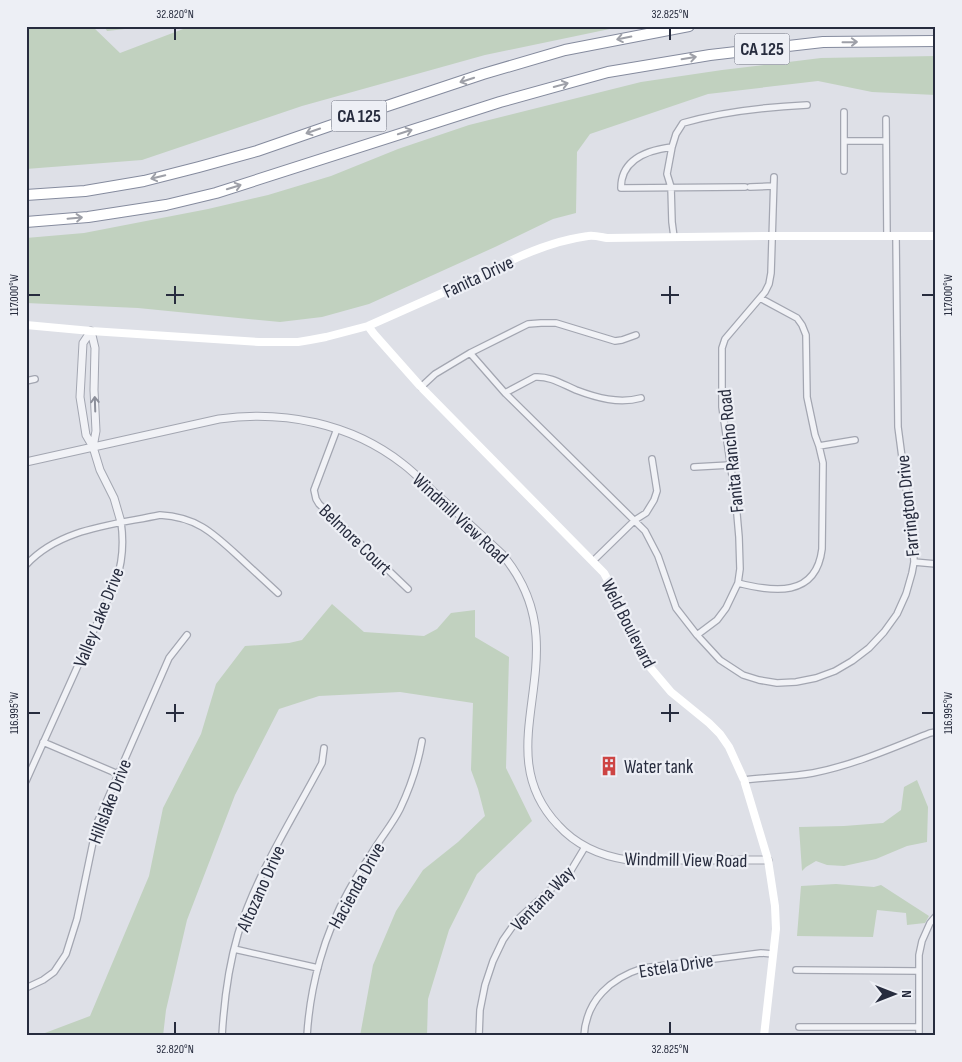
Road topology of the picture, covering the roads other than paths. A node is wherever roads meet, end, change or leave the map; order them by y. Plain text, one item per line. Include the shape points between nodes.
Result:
1 (689, 26) edge
2 (936, 41) edge
3 (807, 105) dead end
4 (844, 112) dead end
5 (886, 119) dead end
6 (844, 140) junction
7 (886, 140) junction
8 (672, 147) junction
9 (844, 171) dead end
10 (774, 177) dead end
11 (773, 186) junction
12 (672, 188) junction
13 (26, 195) edge
14 (26, 222) edge
15 (772, 236) junction
16 (887, 236) junction
17 (896, 236) junction
18 (936, 236) edge
19 (674, 237) junction
20 (760, 298) junction
21 (26, 325) edge
22 (368, 326) junction
23 (91, 331) junction
24 (636, 335) dead end
25 (470, 353) junction
26 (35, 379) dead end
27 (26, 381) edge
28 (421, 387) junction
29 (505, 393) junction
30 (641, 398) dead end
31 (337, 429) junction
32 (855, 440) dead end
33 (819, 446) junction
34 (93, 447) junction
35 (652, 460) dead end
36 (26, 462) edge
37 (730, 465) junction
38 (694, 468) dead end
39 (635, 520) junction
40 (121, 522) junction
41 (593, 561) junction
42 (914, 562) junction
43 (936, 564) edge
44 (26, 565) edge
45 (738, 583) junction
46 (408, 589) dead end
47 (278, 593) dead end
48 (697, 635) junction
49 (187, 636) dead end
50 (936, 732) edge
51 (422, 741) dead end
52 (43, 742) junction
53 (324, 748) dead end
54 (118, 774) junction
55 (744, 780) junction
56 (26, 781) edge
57 (585, 847) junction
58 (768, 860) junction
59 (936, 916) edge
60 (234, 949) junction
61 (773, 954) junction
62 (318, 968) junction
63 (796, 970) dead end
64 (918, 970) junction
65 (26, 988) edge
66 (800, 1027) dead end
67 (919, 1027) junction
68 (222, 1036) edge
69 (307, 1036) edge
70 (480, 1036) edge
71 (584, 1036) edge
72 (764, 1036) edge
73 (919, 1036) edge

1 -> 13 highway, CA 125 via 565,50 199,167 85,191
14 -> 2 highway, CA 125 via 88,218 216,193 500,102 608,72 710,55 814,43
3 - 8 street via 748,109 684,123
4 - 6 street
5 - 7 street
6 - 7 street
6 - 9 street
7 - 16 street
8 - 12 street via 667,174
8 - 12 street via 645,153 634,160 622,178 622,188
10 - 11 street, Fanita Rancho Road
11 - 12 street
11 - 15 street, Fanita Rancho Road
12 - 19 street
15 - 16 main road, Fanita Drive
15 - 19 main road, Fanita Drive
15 - 20 street, Fanita Rancho Road via 771,279
16 - 17 main road, Fanita Drive
17 - 18 main road, Fanita Drive
17 - 42 street, Farrington Drive via 898,427
19 - 22 main road, Fanita Drive via 589,236 556,242
20 - 33 street via 797,318 804,328 807,397
20 - 37 street, Fanita Rancho Road via 724,339 722,348 722,407
21 - 23 main road, Fanita Drive
22 - 23 main road, Fanita Drive via 298,342
22 - 28 main road, Weld Boulevard
34 -> 23 street, Valley Lake Drive via 96,431 95,348
23 - 34 street, Valley Lake Drive via 83,343 80,397 86,435
24 - 25 street via 615,341 556,323 528,324
25 - 28 street via 435,374
25 - 29 street, Farrington Drive
26 - 27 street
28 - 41 main road, Weld Boulevard
29 - 30 street via 540,377 592,396 628,401
29 - 39 street, Farrington Drive
31 - 34 street, Windmill View Road via 293,418 234,417
31 - 46 street, Belmore Court via 314,490 316,499
31 - 57 street, Windmill View Road via 404,464 502,554 518,576 530,604 536,638 527,747 531,777 548,814
32 - 33 street
33 - 45 street via 823,464 822,549 817,567 806,581 790,589
34 - 36 street, Windmill View Road
34 - 40 street, Valley Lake Drive
35 - 39 street via 657,491 646,513
37 - 38 street
37 - 45 street, Fanita Rancho Road via 739,537
39 - 41 street
39 - 48 street, Farrington Drive via 654,546 676,608
40 - 44 street via 62,539
40 - 47 street via 160,515 198,524 214,534
40 - 52 street, Valley Lake Drive via 123,542 116,581
41 - 55 main road, Weld Boulevard via 617,597 629,630 649,666 671,692 720,734
42 - 43 street
42 - 48 street, Farrington Drive via 904,599 884,632 861,655 820,676 786,683 751,678 720,660
45 - 48 street, Fanita Rancho Road via 717,620
49 - 54 street, Hillslake Drive via 169,658
50 - 55 street via 869,758 823,771
51 - 62 street, Hacienda Drive via 419,760 400,809 348,892
52 - 54 street
52 - 56 street, Valley Lake Drive
53 - 60 street, Altozano Drive via 322,763 255,890
54 - 65 street, Hillslake Drive via 97,823 77,919 66,954 54,972
55 - 58 main road, Weld Boulevard
57 - 58 street, Windmill View Road via 628,860
57 - 70 street, Ventana Way via 570,872 517,920 503,940 485,985 480,1010
58 - 61 main road, Weld Boulevard via 775,906
59 - 64 street via 922,941
60 - 62 street
60 - 68 street, Altozano Drive via 224,998
61 - 71 street, Estela Drive via 643,968 627,974 613,982 596,1001 588,1016
61 - 72 main road, Weld Boulevard
62 - 69 street, Hacienda Drive
63 - 64 street
64 - 67 street
66 - 67 street
67 - 73 street

